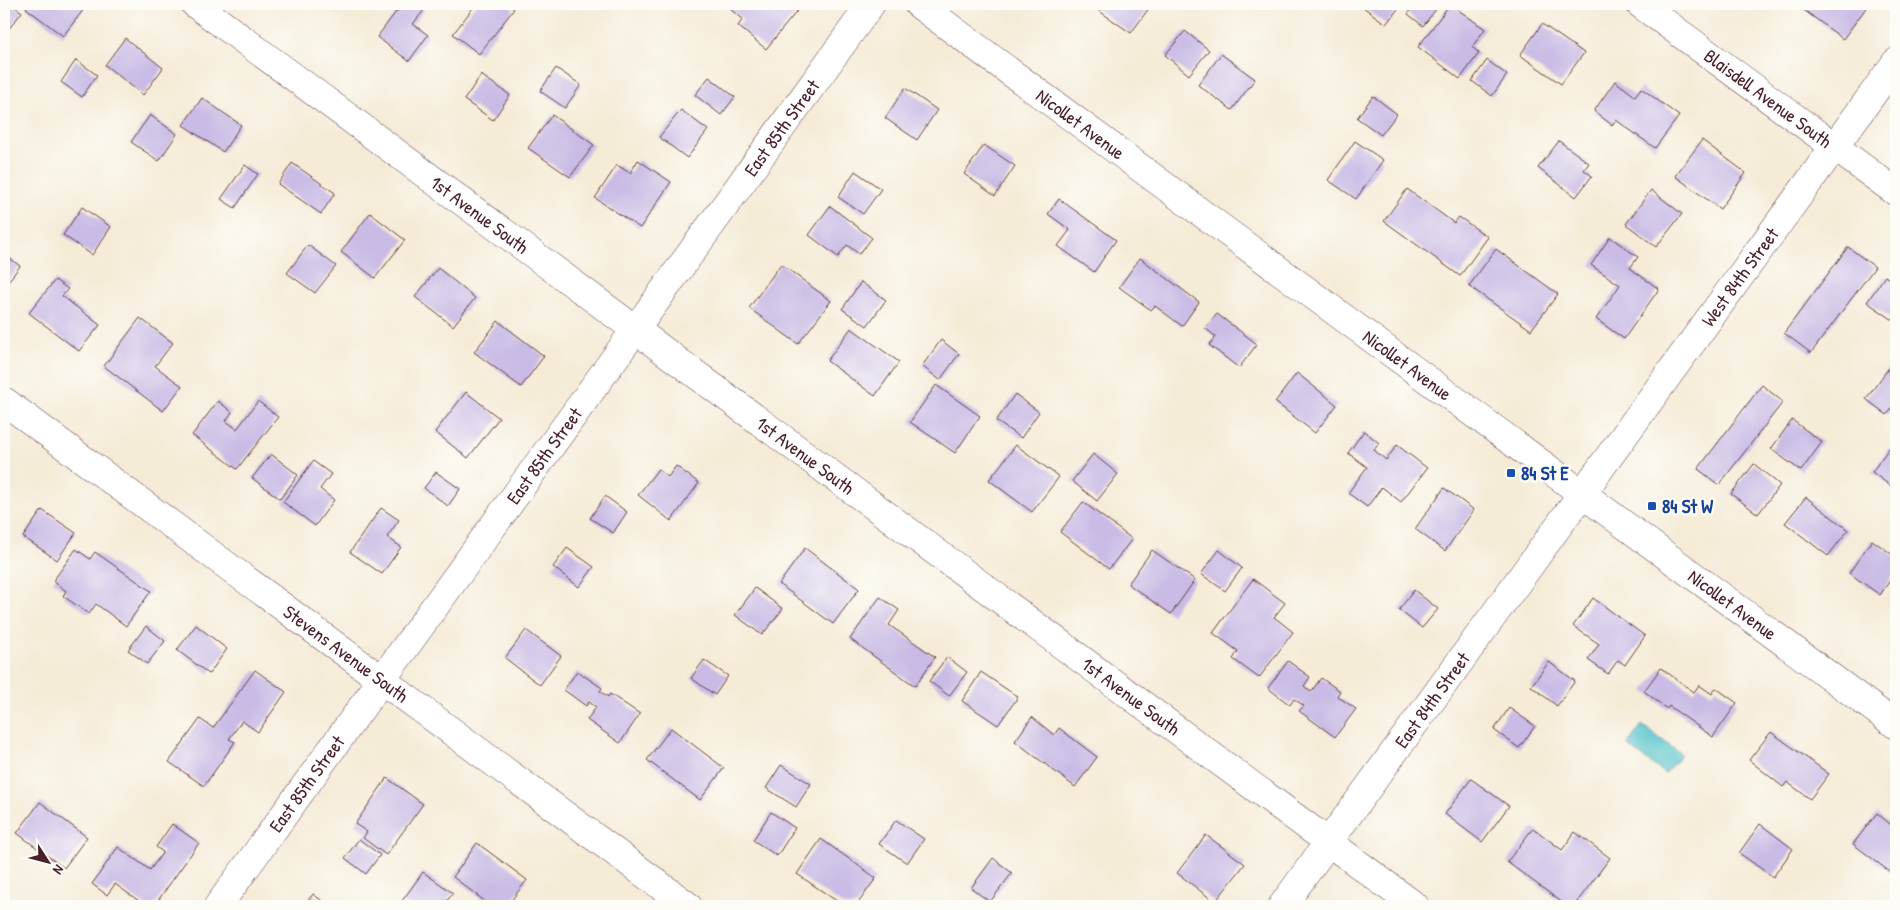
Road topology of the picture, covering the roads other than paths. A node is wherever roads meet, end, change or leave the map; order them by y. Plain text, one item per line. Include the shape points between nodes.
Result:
1 (195, 4) edge
2 (871, 4) edge
3 (918, 4) edge
4 (1640, 4) edge
5 (1896, 62) edge
6 (1834, 147) junction
7 (1896, 192) edge
8 (635, 330) junction
9 (4, 401) edge
10 (1582, 492) junction
11 (382, 680) junction
12 (1896, 725) edge
13 (1328, 842) junction
14 (218, 906) edge
15 (688, 906) edge
16 (1282, 906) edge
17 (1415, 906) edge

1 - 8 street, 1st Avenue South
2 - 8 street, East 85th Street
3 - 10 street, Nicollet Avenue
4 - 6 street, Blaisdell Avenue South
5 - 6 street, West 84th Street
6 - 7 street, Blaisdell Avenue South
6 - 10 street, West 84th Street
8 - 11 street, East 85th Street
8 - 13 street, 1st Avenue South
9 - 11 street, Stevens Avenue South
10 - 12 street, Nicollet Avenue
10 - 13 street, East 84th Street
11 - 14 street, East 85th Street
11 - 15 street, Stevens Avenue South
13 - 16 street, East 84th Street
13 - 17 street, 1st Avenue South

